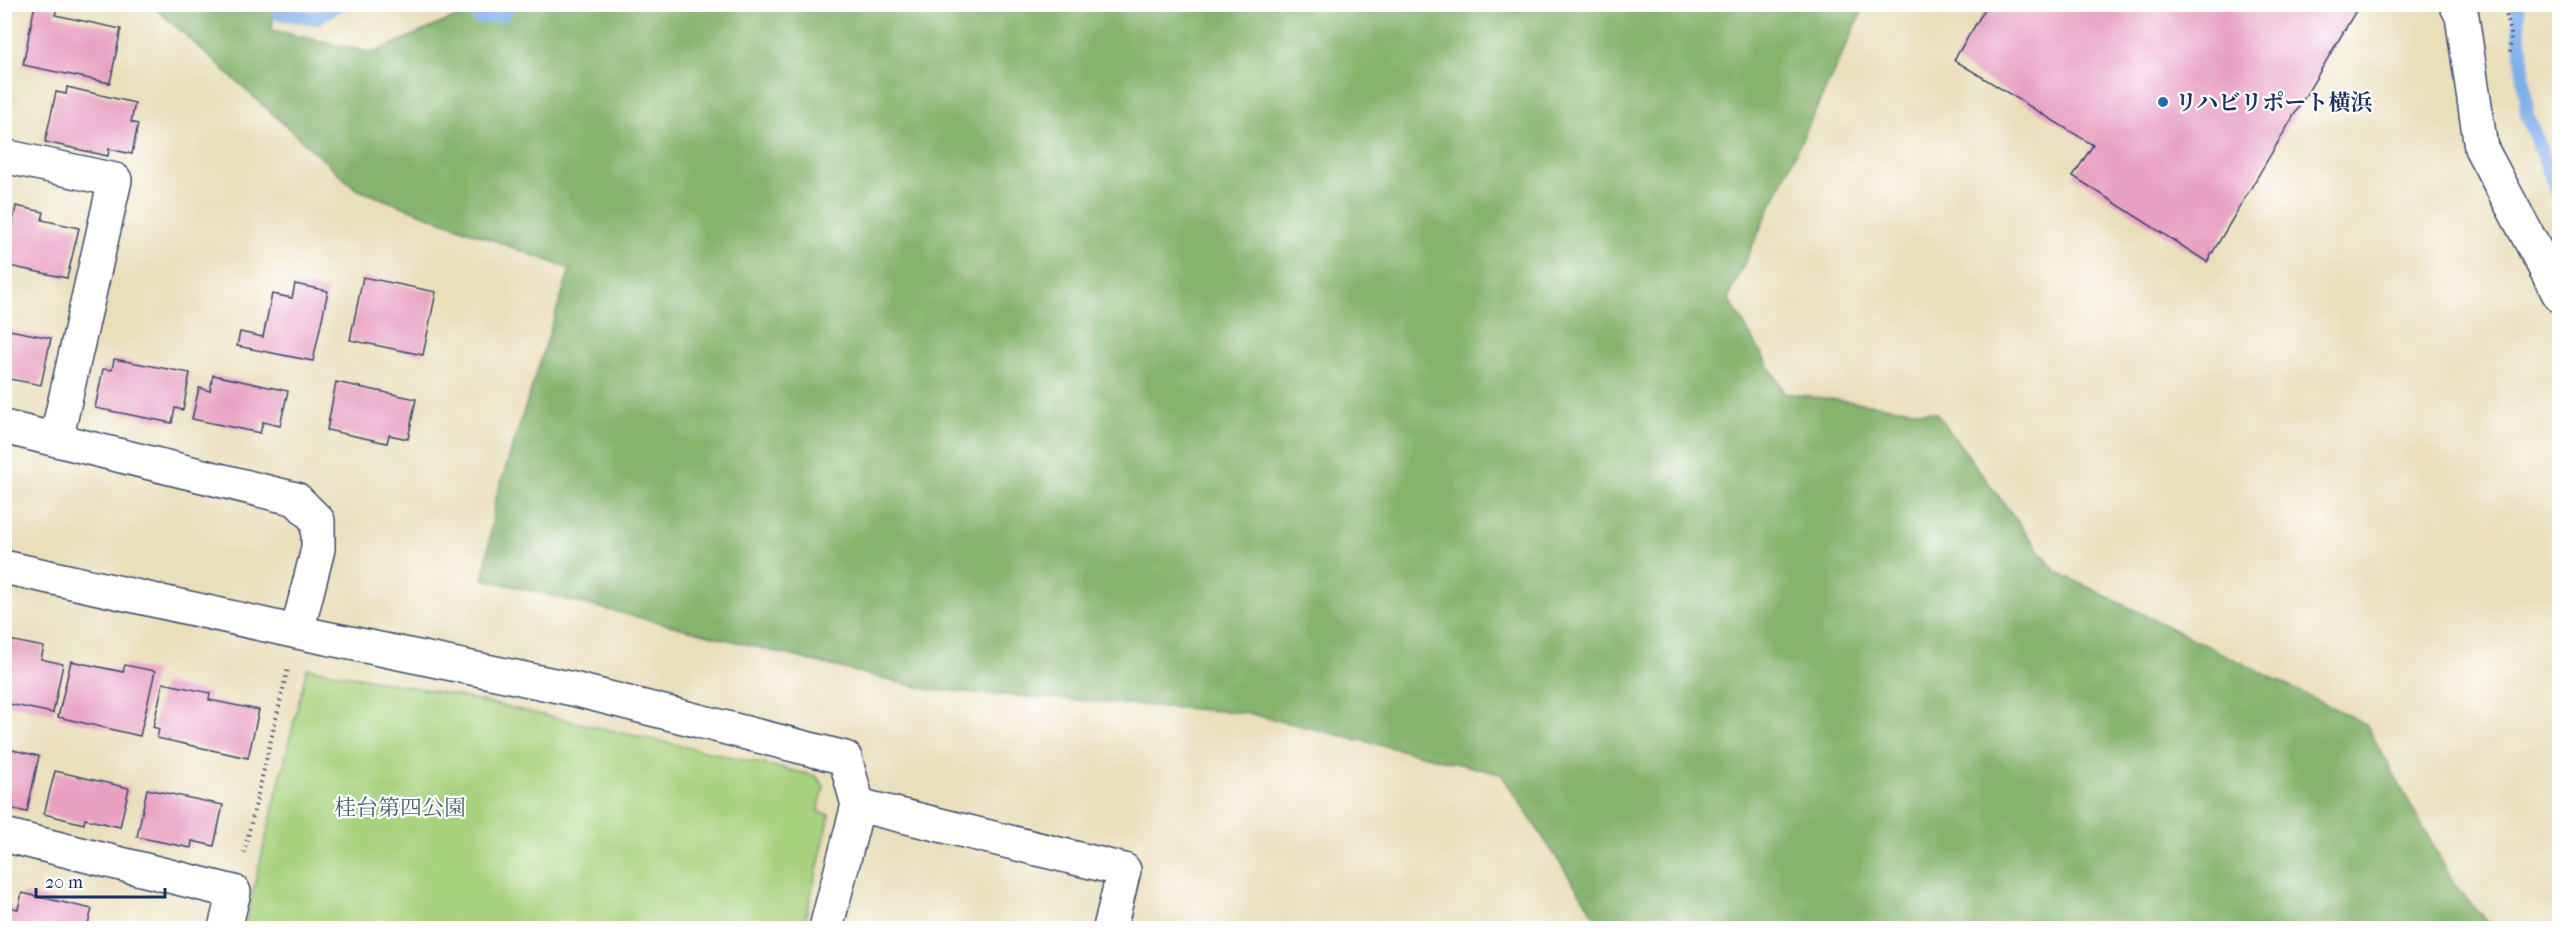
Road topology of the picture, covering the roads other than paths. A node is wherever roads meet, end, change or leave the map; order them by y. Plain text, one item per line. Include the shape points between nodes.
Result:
1 (2456, 4) edge
2 (4, 156) edge
3 (2559, 296) edge
4 (4, 427) edge
5 (56, 440) junction
6 (4, 567) edge
7 (297, 633) junction
8 (858, 805) junction
9 (4, 835) edge
10 (225, 928) edge
11 (826, 928) edge
12 (1110, 928) edge

1 - 3 street via 2462,16 2481,148
2 - 5 street via 115,180
4 - 5 street
5 - 7 street via 296,499 318,521 318,549
6 - 7 street
7 - 8 street via 573,689 845,758
8 - 11 street
8 - 12 street via 1124,870
9 - 10 street via 234,892

